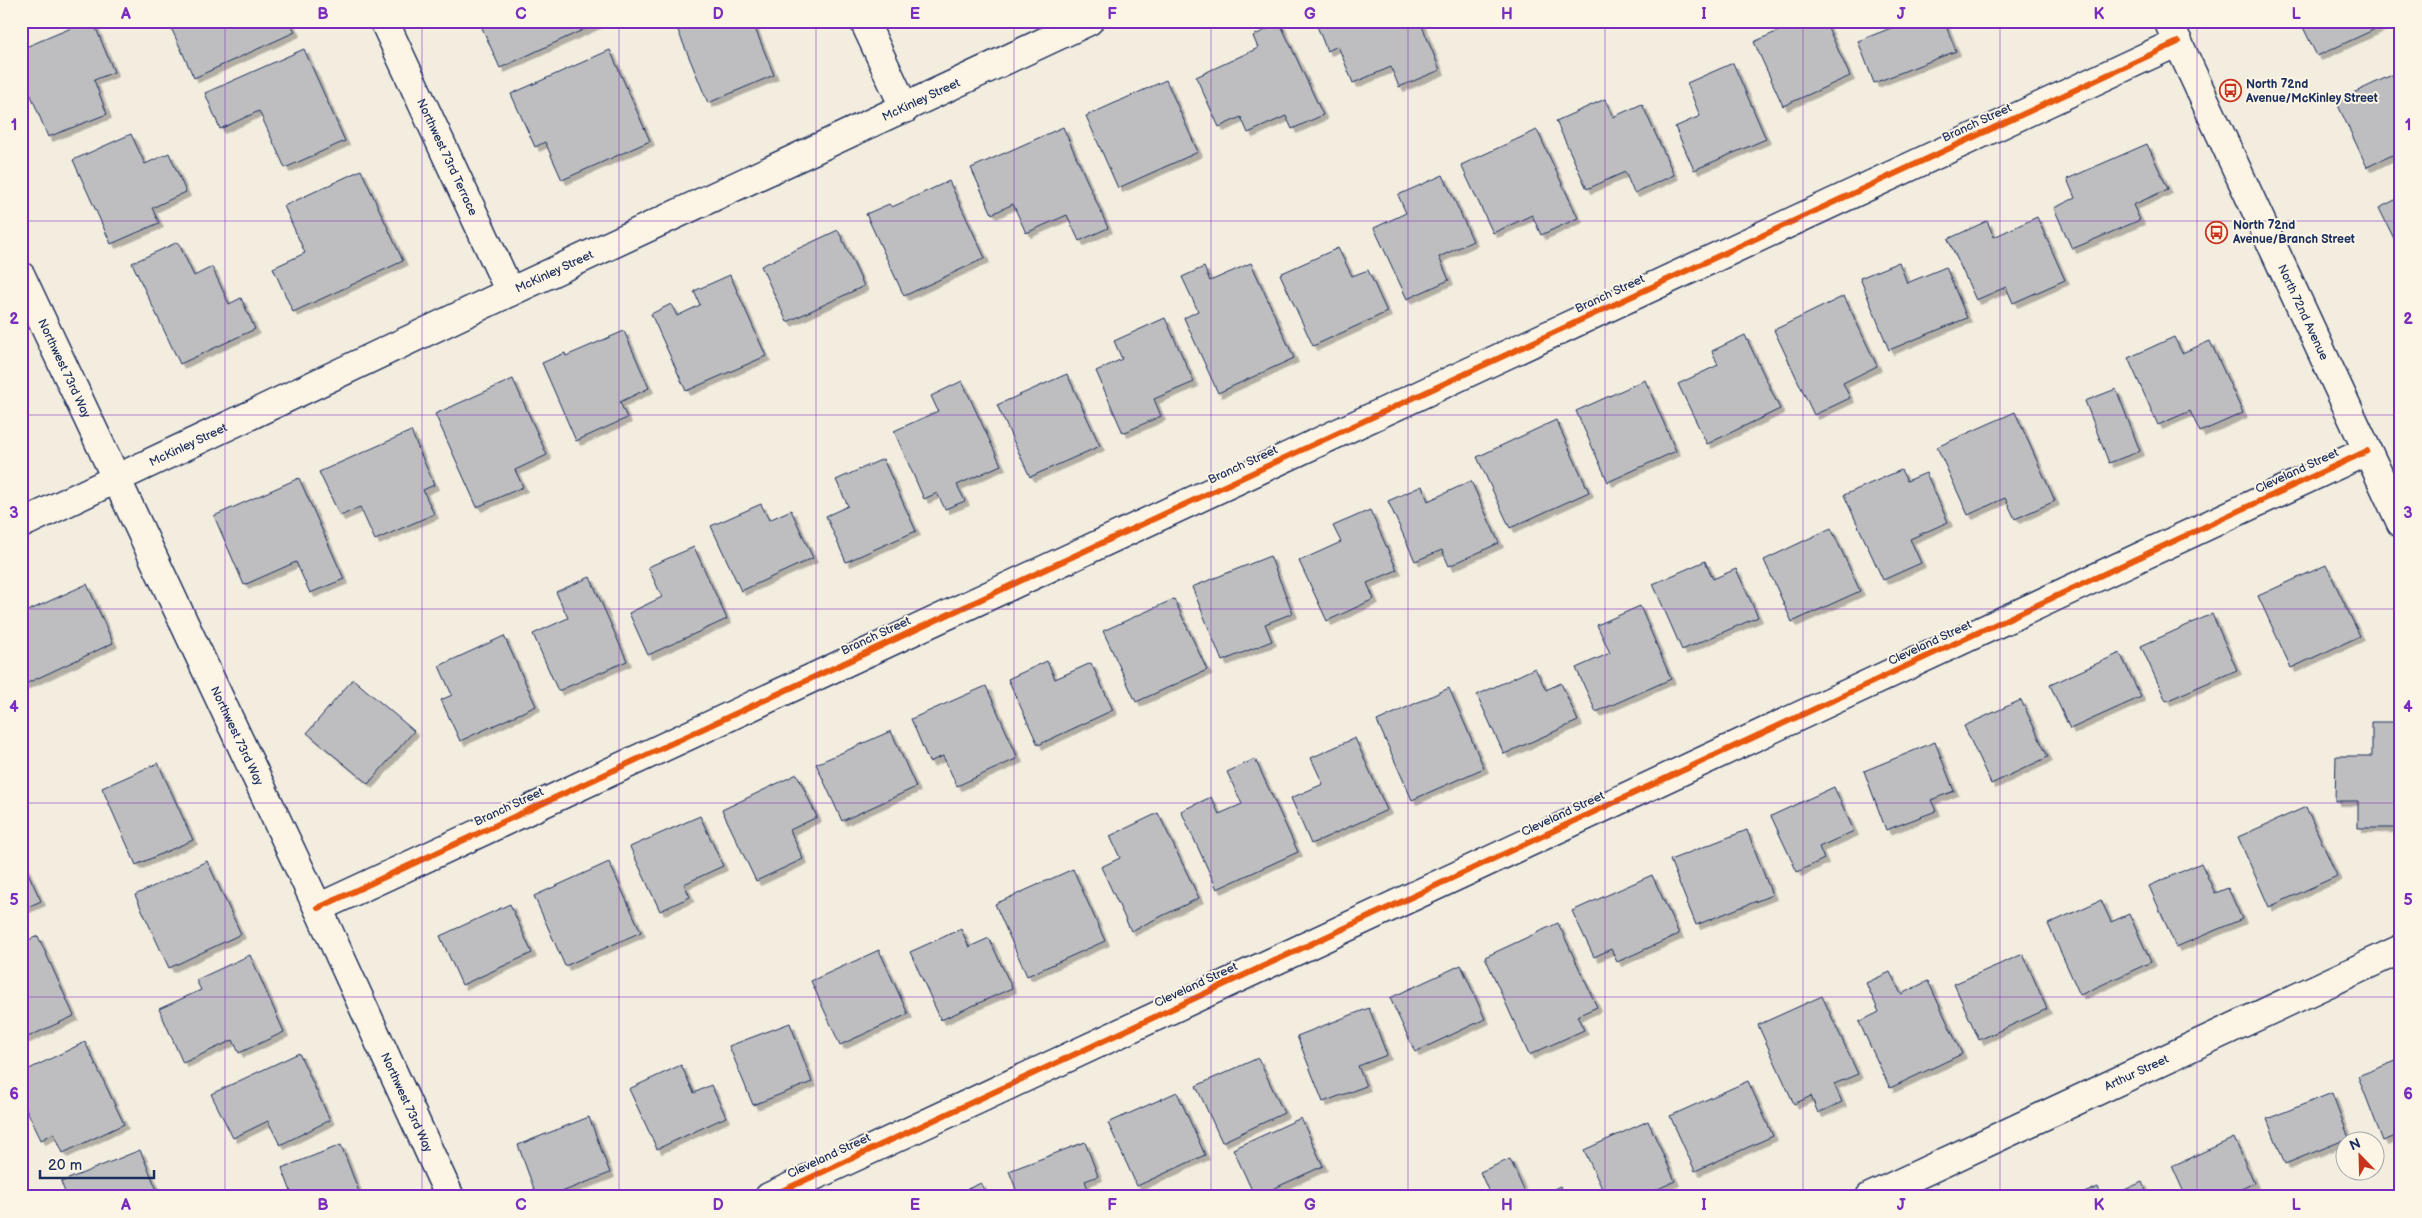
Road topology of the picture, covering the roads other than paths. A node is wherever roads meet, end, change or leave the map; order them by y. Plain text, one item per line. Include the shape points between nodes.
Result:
1 (384, 21) edge
2 (864, 21) edge
3 (1089, 21) edge
4 (2173, 32) edge
5 (905, 109) junction
6 (21, 276) edge
7 (510, 292) junction
8 (2367, 451) junction
9 (117, 481) junction
10 (2401, 523) edge
11 (21, 524) edge
12 (318, 908) junction
13 (2401, 949) edge
14 (450, 1197) edge
15 (769, 1197) edge
16 (1870, 1197) edge

1 - 7 street, Northwest 73rd Terrace
2 - 5 street
3 - 5 street, McKinley Street
4 - 8 street, North 72nd Avenue
4 - 12 street, Branch Street
5 - 7 street, McKinley Street
6 - 9 street, Northwest 73rd Way
7 - 9 street, McKinley Street
8 - 10 street, North 72nd Avenue
8 - 15 street, Cleveland Street
9 - 11 street, McKinley Street
9 - 12 street, Northwest 73rd Way
12 - 14 street, Northwest 73rd Way
13 - 16 street, Arthur Street

